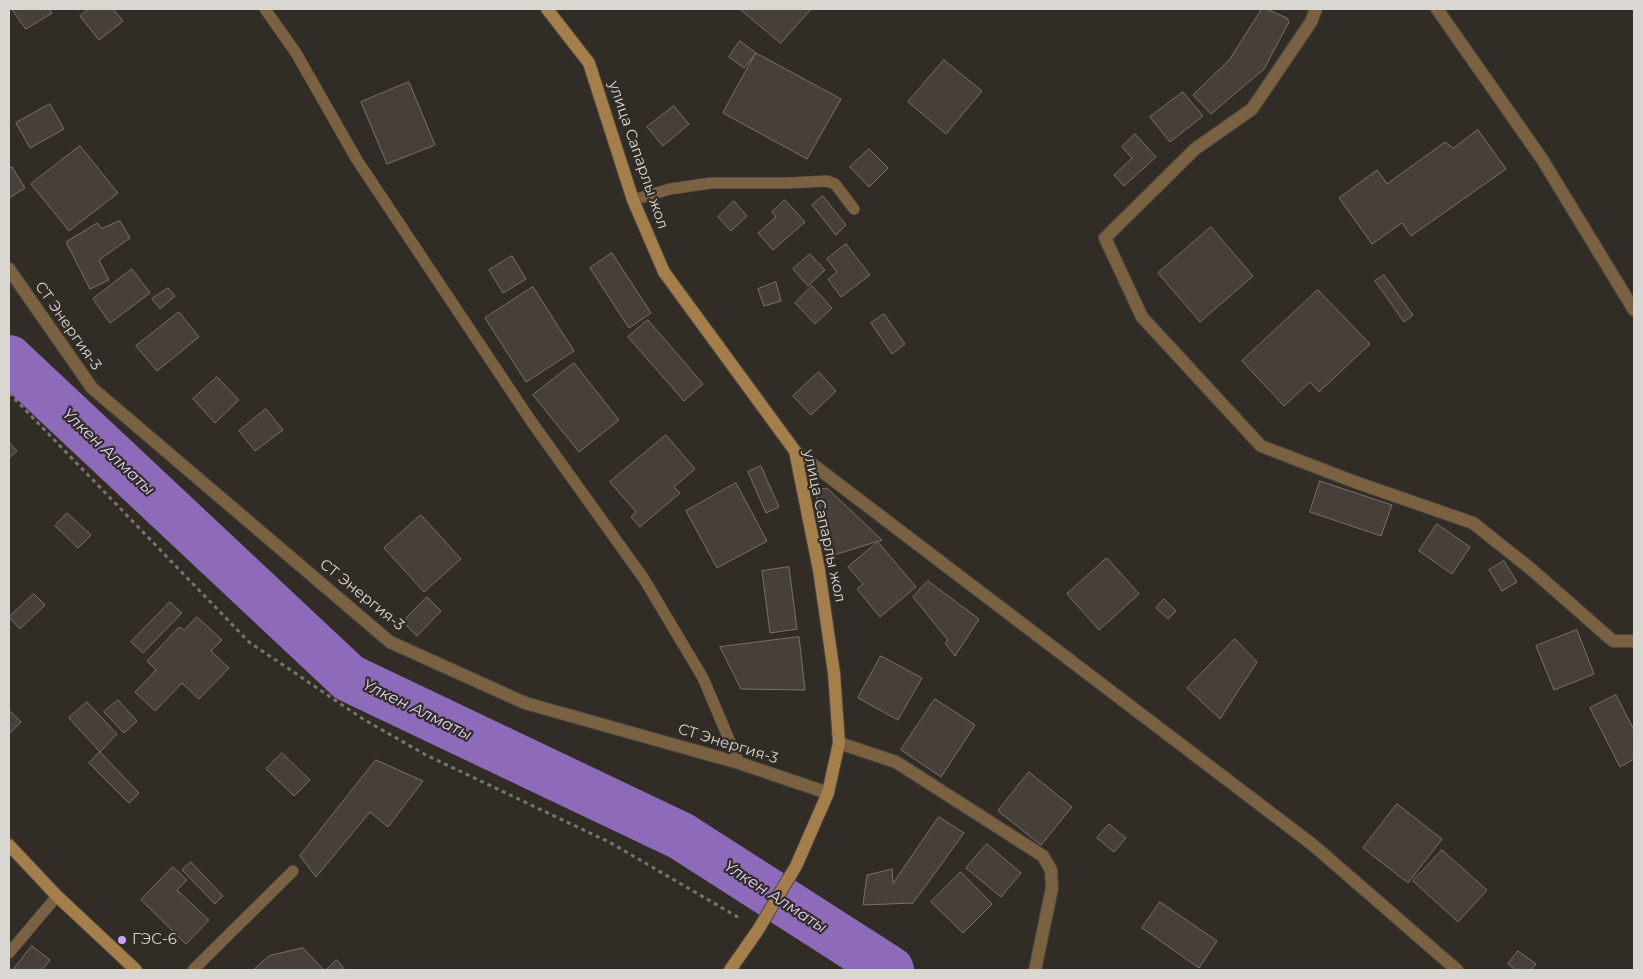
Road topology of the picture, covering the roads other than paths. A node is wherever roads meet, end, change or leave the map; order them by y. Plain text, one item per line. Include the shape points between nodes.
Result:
1 (264, 9) edge
2 (546, 9) edge
3 (1316, 9) edge
4 (1437, 9) edge
5 (633, 200) junction
6 (854, 209) dead end
7 (9, 269) edge
8 (1634, 310) edge
9 (795, 451) junction
10 (1634, 641) edge
11 (839, 743) junction
12 (739, 763) junction
13 (828, 793) junction
14 (9, 845) edge
15 (293, 871) dead end
16 (57, 896) junction
17 (9, 953) edge
18 (136, 970) edge
19 (193, 970) edge
20 (730, 970) edge
21 (1035, 970) edge
22 (1457, 970) edge

1 - 12 lane via 296,53 357,160 531,421 644,579 703,678
2 - 5 street, улица Сапарлы жол via 589,63
3 - 10 street via 1311,22 1252,109 1195,149 1105,238 1142,318 1262,446 1473,523 1613,641
4 - 8 street via 1542,159
5 - 6 lane via 670,189 711,183 827,181 835,184
5 - 9 street, улица Сапарлы жол via 664,272
7 - 12 street, СТ Энергия-3 via 92,388 390,642 525,703
9 - 11 street, улица Сапарлы жол via 819,570 834,673
9 - 22 street via 1313,845
11 - 13 street, улица Сапарлы жол
11 - 21 street via 896,762 1042,856 1051,870 1052,888
12 - 13 street, СТ Энергия-3
13 - 20 street, улица Сапарлы жол via 796,866
14 - 16 street
15 - 19 lane
16 - 17 lane
16 - 18 street

